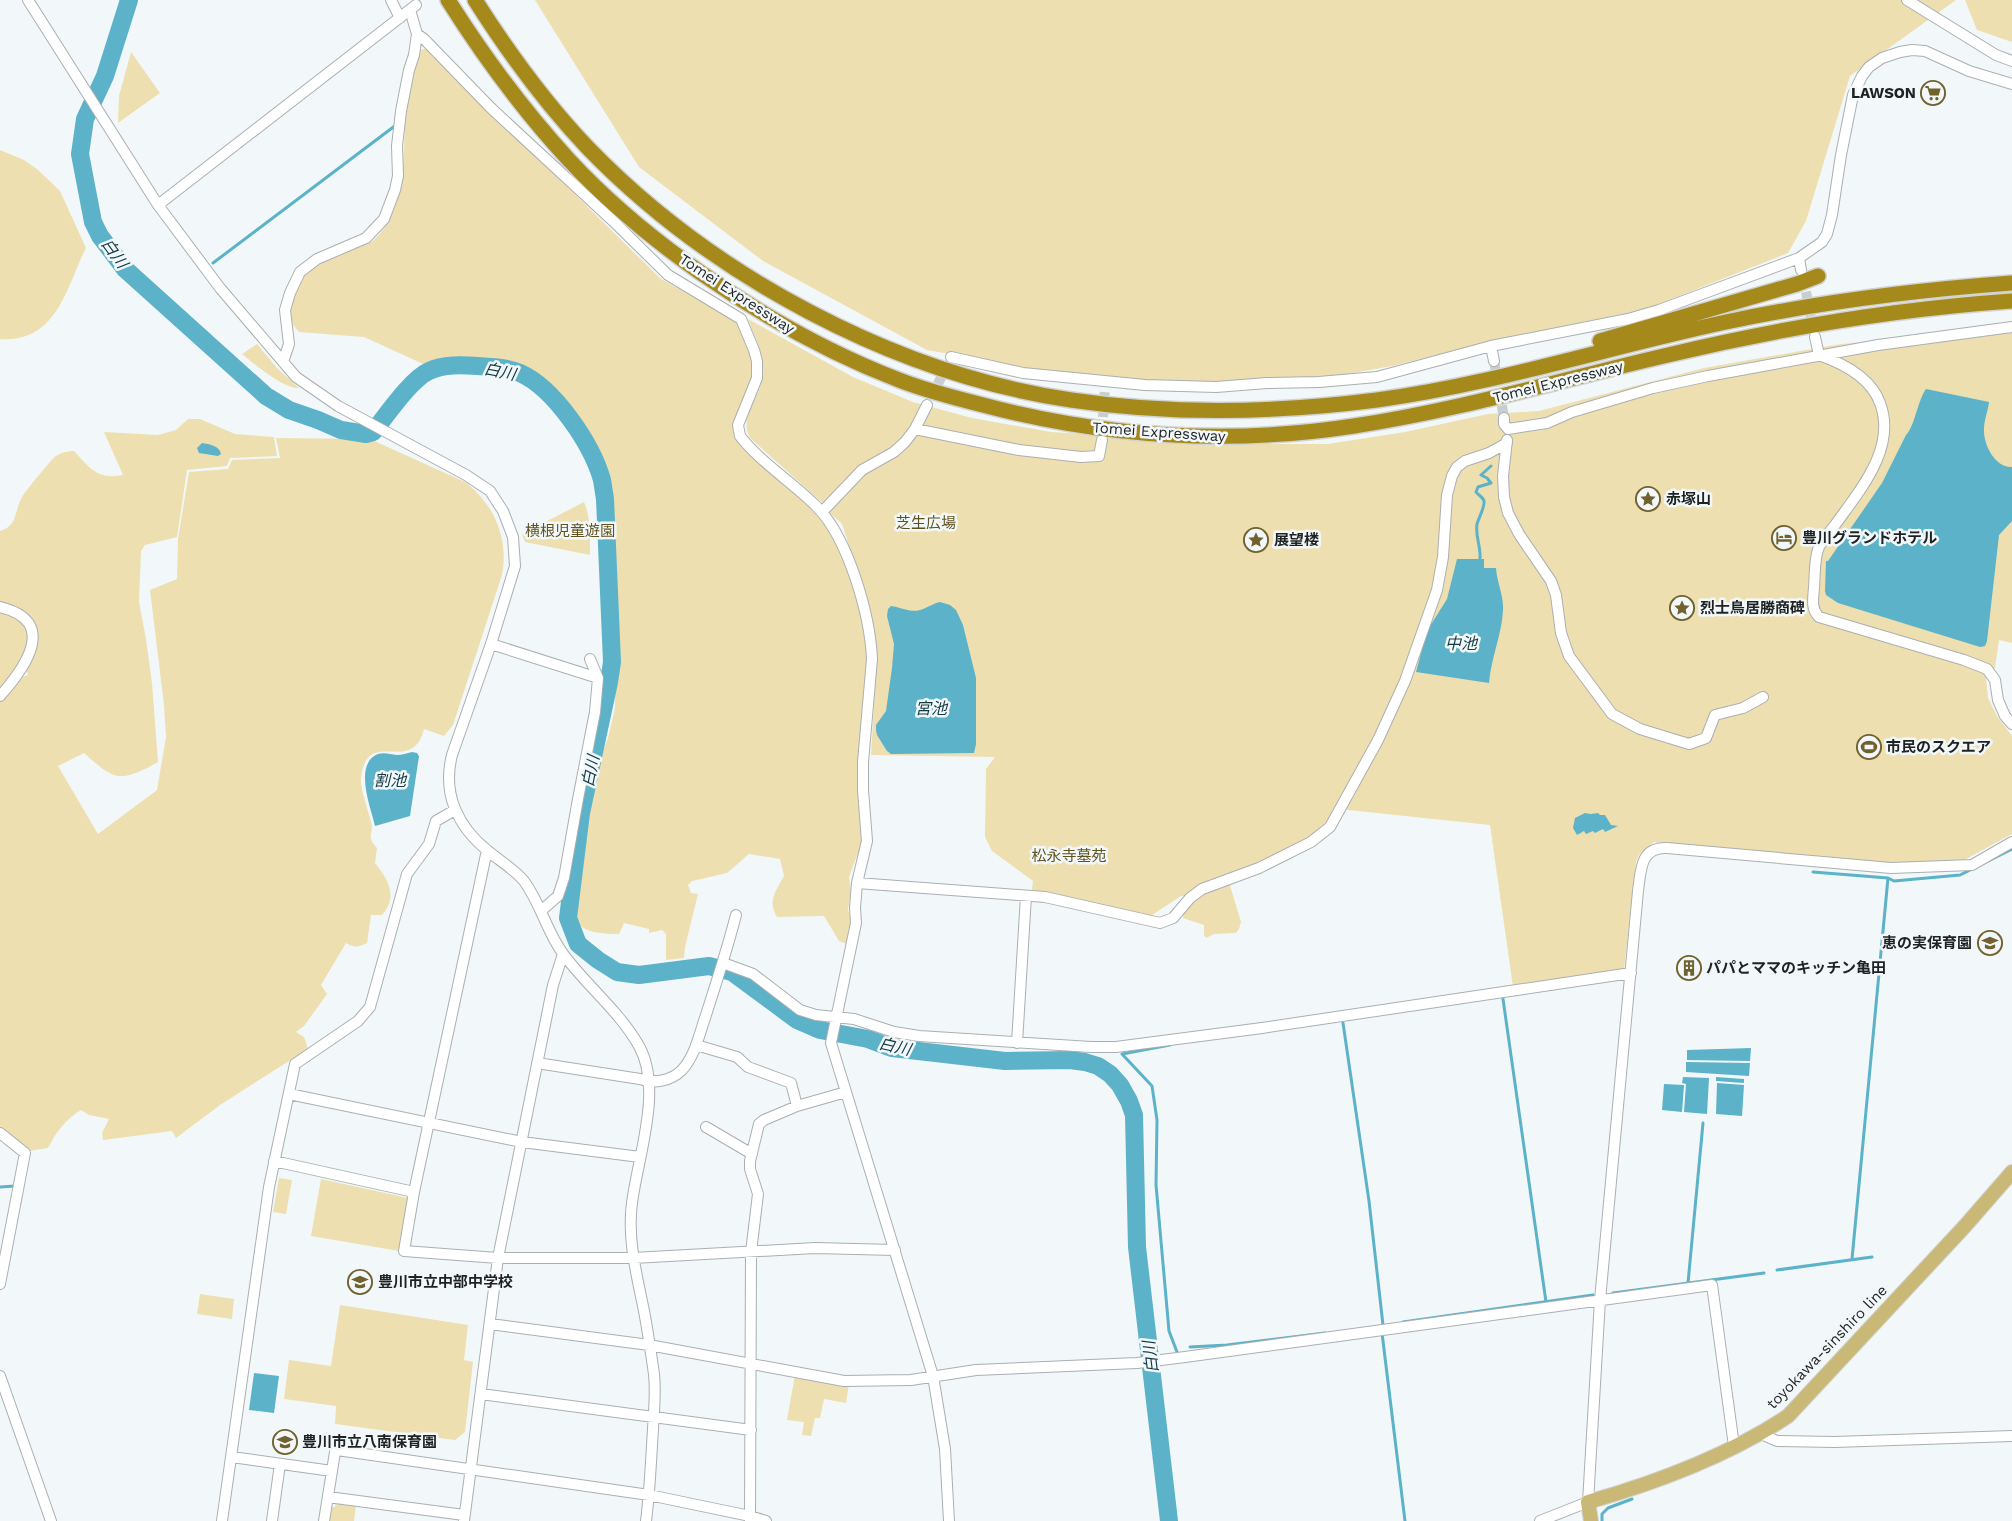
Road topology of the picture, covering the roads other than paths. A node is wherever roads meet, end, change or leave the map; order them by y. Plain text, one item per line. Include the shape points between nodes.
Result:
1 (28, 0) edge
2 (391, 0) edge
3 (448, 0) edge
4 (474, 0) edge
5 (1907, 0) edge
6 (400, 18) junction
7 (417, 34) junction
8 (2012, 61) edge
9 (2012, 84) edge
10 (158, 205) junction
11 (1799, 258) junction
12 (1801, 270) tunnel mouth
13 (1818, 276) dead end
14 (2012, 283) edge
15 (2012, 301) edge
16 (2012, 326) edge
17 (1815, 337) tunnel mouth
18 (1491, 346) junction
19 (1819, 355) junction
20 (952, 357) dead end
21 (283, 362) junction
22 (1494, 362) tunnel mouth
23 (1508, 376) junction
24 (927, 405) tunnel mouth
25 (1504, 418) tunnel mouth
26 (915, 429) junction
27 (1508, 429) junction
28 (1102, 440) tunnel mouth
29 (1507, 443) junction
30 (822, 512) junction
31 (0, 607) edge
32 (491, 644) junction
33 (590, 659) dead end
34 (598, 678) junction
35 (0, 696) edge
36 (1763, 697) dead end
37 (2012, 724) edge
38 (454, 810) junction
39 (2012, 842) edge
40 (487, 850) junction
41 (857, 883) junction
42 (1026, 896) junction
43 (542, 910) junction
44 (736, 915) dead end
45 (563, 954) junction
46 (723, 963) junction
47 (1631, 973) junction
48 (836, 1019) junction
49 (1017, 1043) junction
50 (696, 1045) junction
51 (537, 1063) junction
52 (650, 1082) junction
53 (846, 1092) junction
54 (289, 1094) junction
55 (797, 1106) junction
56 (428, 1123) junction
57 (706, 1127) dead end
58 (0, 1133) edge
59 (522, 1142) junction
60 (752, 1154) junction
61 (640, 1157) junction
62 (274, 1161) junction
63 (2012, 1172) edge
64 (414, 1192) junction
65 (895, 1250) junction
66 (751, 1252) junction
67 (498, 1258) junction
68 (633, 1258) junction
69 (0, 1284) edge
70 (1600, 1300) junction
71 (490, 1324) junction
72 (649, 1345) junction
73 (751, 1364) junction
74 (0, 1376) edge
75 (933, 1376) junction
76 (481, 1394) junction
77 (653, 1417) junction
78 (751, 1430) junction
79 (1760, 1434) junction
80 (2012, 1436) edge
81 (1734, 1446) junction
82 (232, 1457) junction
83 (280, 1464) junction
84 (471, 1469) junction
85 (332, 1471) junction
86 (649, 1495) junction
87 (328, 1497) junction
88 (1588, 1502) junction
89 (464, 1518) edge
90 (750, 1518) edge
91 (51, 1521) edge
92 (222, 1521) edge
93 (272, 1521) edge
94 (324, 1521) edge
95 (646, 1521) edge
96 (766, 1521) edge
97 (949, 1521) edge
98 (1540, 1521) edge
99 (1591, 1521) edge

1 - 10 street
2 - 6 street
3 - 15 highway, Tomei Expressway via 508,89 565,156 606,196 679,257 762,314 856,362 940,394 1014,414 1087,428 1164,436 1295,434 1403,418 1775,331
4 - 23 highway, Tomei Expressway via 553,109 587,147 656,211 747,275 797,305 901,354 1006,386 1067,399 1204,411 1274,409 1379,399
5 - 8 street via 1996,55
6 - 7 street via 413,7
6 - 10 street
7 - 21 street via 397,146 396,183 384,219 361,241 333,251 300,272 285,310 289,344
7 - 30 street via 668,275 741,319 754,350 757,378 738,425 740,436
9 - 11 street via 1969,72 1925,51 1900,52 1869,67 1853,95 1827,234 1822,242
10 - 21 street via 220,288
11 - 12 street
11 - 18 street via 1628,319
13 - 23 highway via 1541,360
14 - 23 highway, Tomei Expressway via 1896,293 1811,306 1630,344
16 - 19 street
17 - 19 street
18 - 20 street via 1377,377 1216,387 1105,385 1023,373
18 - 22 street
19 - 27 street via 1653,388 1572,412 1547,423
19 - 37 street via 1836,361 1867,384 1879,399 1885,421 1883,442 1874,467 1818,550 1813,603 1816,614 1987,669 1995,680 1998,700
21 - 32 street via 310,388 490,491 503,511 513,537 515,566
24 - 26 street
25 - 27 street
26 - 28 street via 1019,450 1081,457 1099,456
26 - 30 street via 894,452 862,470
27 - 29 street
29 - 36 street via 1503,476 1508,512 1551,581 1569,656 1612,714 1640,729 1689,744 1706,738 1715,715 1743,708
29 - 42 street via 1465,462 1452,476 1437,590 1405,681 1378,740 1330,827 1311,842 1202,890 1190,898 1174,918 1160,923
30 - 41 street via 834,527 860,594 871,644 863,762 867,841
31 - 35 street via 23,616 29,625 32,646 23,669
32 - 34 street
32 - 38 street via 449,767 449,791
33 - 34 street
34 - 43 street via 595,712 564,878 558,896
38 - 40 street via 464,827
38 - 54 street via 436,821 429,844 407,874 370,1007 358,1022 295,1064
39 - 47 street via 1972,865 1891,868 1658,848 1651,851 1643,863
40 - 43 street via 523,881
40 - 56 street
41 - 42 street
41 - 48 street via 856,923
42 - 49 street
43 - 45 street
44 - 46 street
45 - 51 street via 553,985
45 - 52 street via 633,1035 647,1064
46 - 48 street via 753,974 800,1010
46 - 50 street
47 - 49 street via 1412,1007 1116,1047
47 - 70 street
48 - 49 street via 854,1019 919,1036
48 - 53 street via 831,1043
50 - 52 street via 682,1070 662,1081
50 - 55 street via 737,1057 748,1066 791,1083
51 - 52 street
51 - 59 street
52 - 61 street
53 - 55 street
53 - 65 street
54 - 56 street
54 - 62 street
55 - 60 street via 759,1124
56 - 59 street
56 - 64 street
57 - 60 street
58 - 69 street via 25,1154
59 - 61 street
59 - 67 street
60 - 66 street via 750,1169 758,1194
61 - 68 street via 632,1204
62 - 64 street
62 - 82 street
63 - 79 main road, toyokawa-sinshiro line via 1827,1376 1788,1416
64 - 67 street via 404,1251
65 - 66 street via 815,1248
65 - 75 street
66 - 68 street
66 - 73 street
67 - 68 street
67 - 71 street
68 - 72 street
70 - 75 street via 1161,1360 976,1370
70 - 81 street via 1712,1285
70 - 88 street
71 - 72 street
71 - 76 street
72 - 73 street
72 - 77 street via 654,1377
73 - 75 street via 844,1381 911,1380
73 - 78 street
74 - 91 street
75 - 97 street via 945,1449
76 - 77 street
76 - 84 street
77 - 78 street
77 - 86 street
78 - 90 street
79 - 80 street via 1777,1441 1835,1442
79 - 81 main road, toyokawa-sinshiro line
81 - 88 main road, toyokawa-sinshiro line via 1690,1467
82 - 83 street
82 - 92 street
83 - 85 street
83 - 93 street
84 - 85 street via 338,1450
84 - 86 street
84 - 89 street
85 - 87 street
86 - 90 street
86 - 95 street
87 - 89 street
87 - 94 street
88 - 98 street
88 - 99 main road
90 - 96 street

